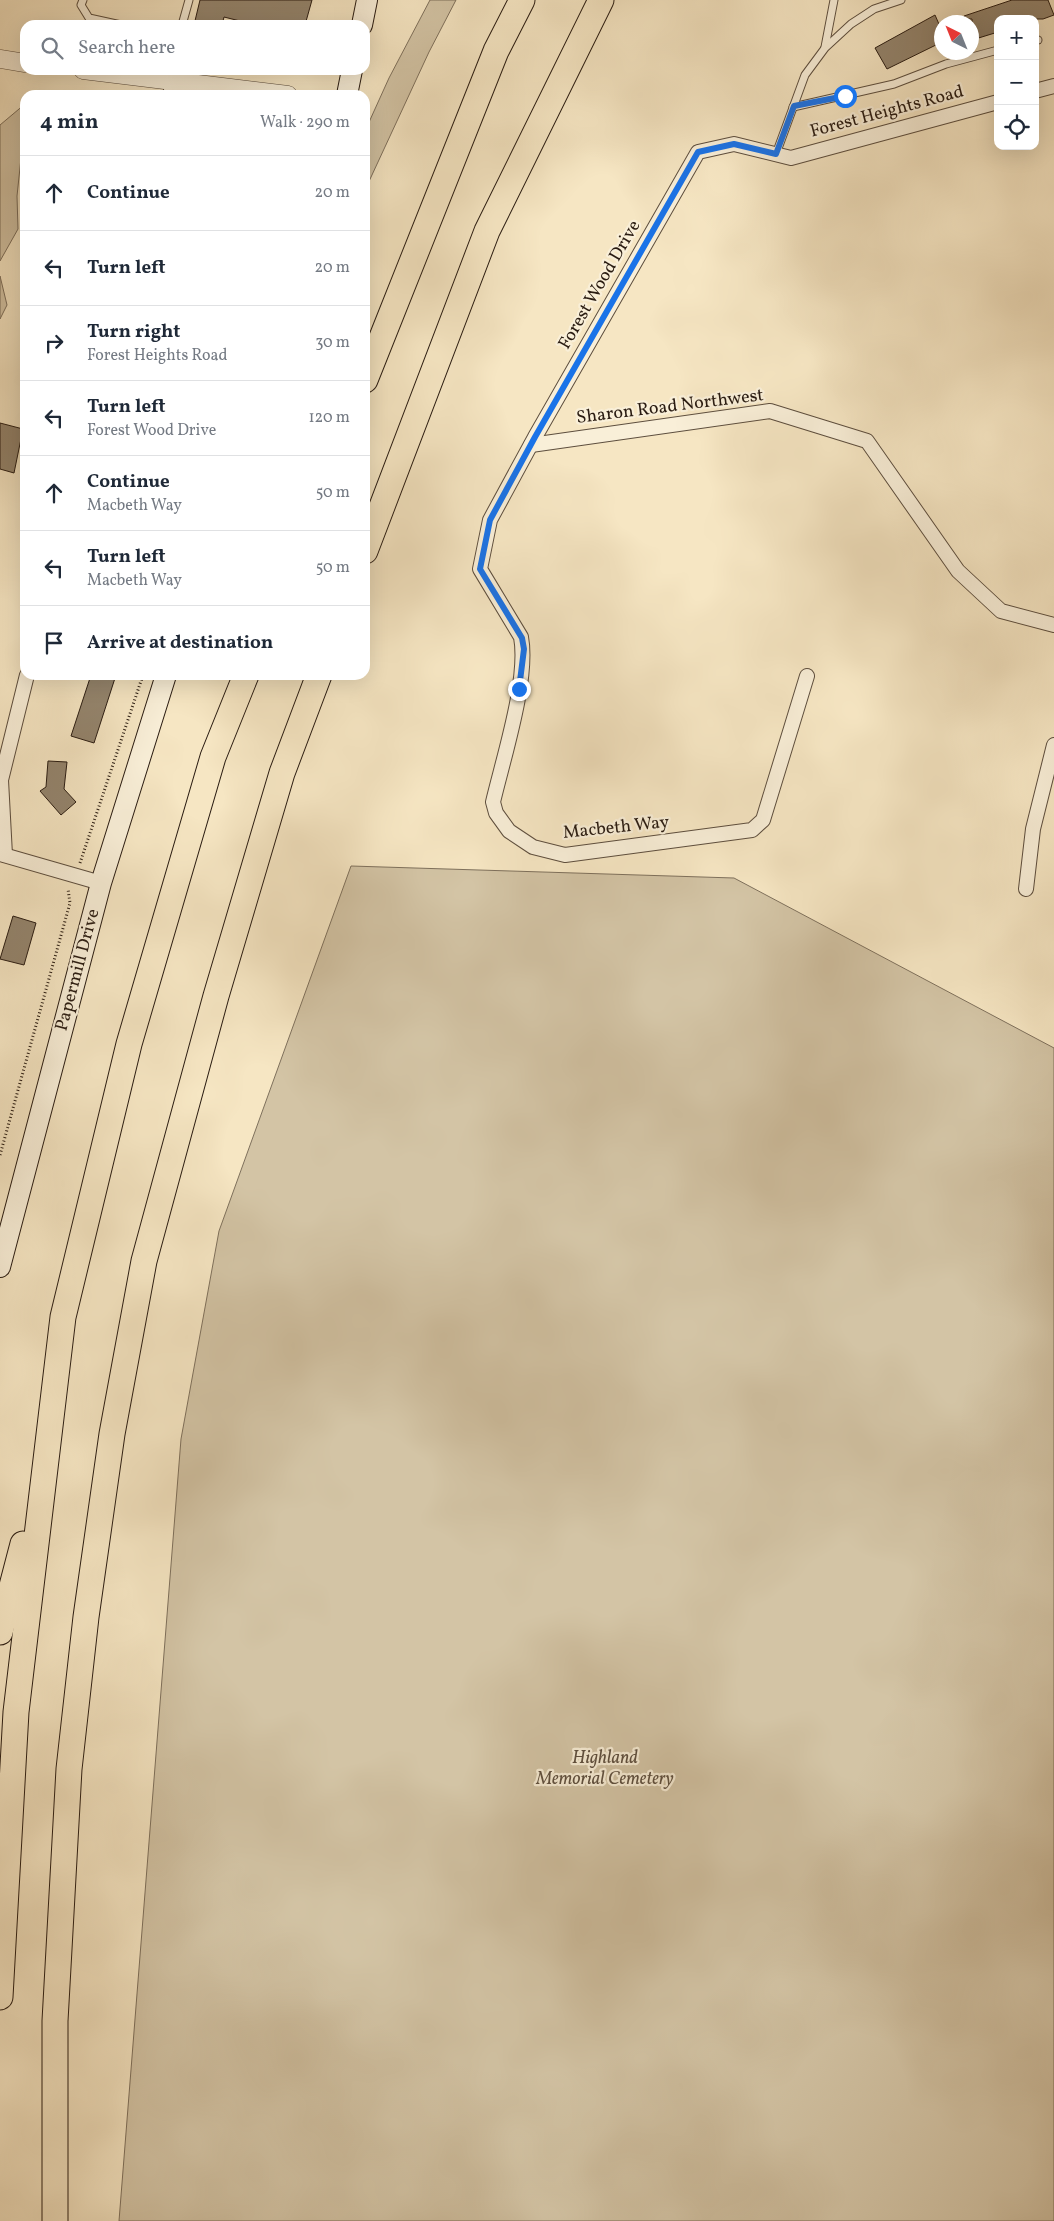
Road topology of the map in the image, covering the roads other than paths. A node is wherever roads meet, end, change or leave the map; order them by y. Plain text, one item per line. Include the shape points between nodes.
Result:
1 (83, 0) edge
2 (189, 0) edge
3 (367, 0) edge
4 (522, 0) edge
5 (601, 0) edge
6 (834, 0) edge
7 (901, 0) edge
8 (98, 20) edge
9 (183, 20) edge
10 (363, 20) edge
11 (825, 48) junction
12 (994, 51) edge
13 (0, 60) edge
14 (20, 62) edge
15 (120, 75) edge
16 (351, 75) edge
17 (173, 82) edge
18 (1054, 86) edge
19 (244, 90) edge
20 (348, 90) edge
21 (1039, 90) edge
22 (994, 103) edge
23 (794, 106) junction
24 (698, 152) joint
25 (776, 154) junction
26 (370, 367) edge
27 (533, 441) junction
28 (370, 538) edge
29 (1054, 624) edge
30 (807, 676) dead end
31 (26, 680) edge
32 (164, 680) edge
33 (244, 680) edge
34 (317, 680) edge
35 (1054, 745) edge
36 (2, 854) edge
37 (101, 883) junction
38 (1026, 889) dead end
39 (0, 1267) edge
40 (46, 1460) junction
41 (0, 1632) edge
42 (0, 1997) edge
43 (55, 2221) edge

1 - 8 lane via 81,5 89,18
2 - 9 lane
3 - 10 main road
4 - 26 highway via 496,51
5 - 28 highway via 487,231
6 - 11 lane
7 - 11 lane via 874,9 851,24
11 - 23 lane via 805,75
12 - 23 lane via 946,64 894,84
13 - 14 street
15 - 17 street
16 - 20 main road
17 - 19 street
18 - 21 street
22 - 25 street, Forest Heights Road via 790,158
23 - 25 lane
24 - 25 street, Forest Heights Road via 734,144
24 - 27 street, Forest Wood Drive
27 - 29 street, Sharon Road Northwest via 770,411 867,441 958,571 1001,611
27 - 30 street, Macbeth Way via 490,520 480,569 522,638 524,649 519,689 493,802 496,813 509,831 533,847 565,855 752,830 763,820
31 - 36 street via 1,780
32 - 37 main road, Papermill Drive
33 - 40 highway via 213,757 129,1044 63,1317
34 - 43 highway via 282,773 216,996 144,1261 112,1434 69,1769 55,2022
35 - 38 street via 1034,829
36 - 37 street
37 - 39 main road, Papermill Drive
40 - 41 highway
40 - 42 highway via 16,1712

